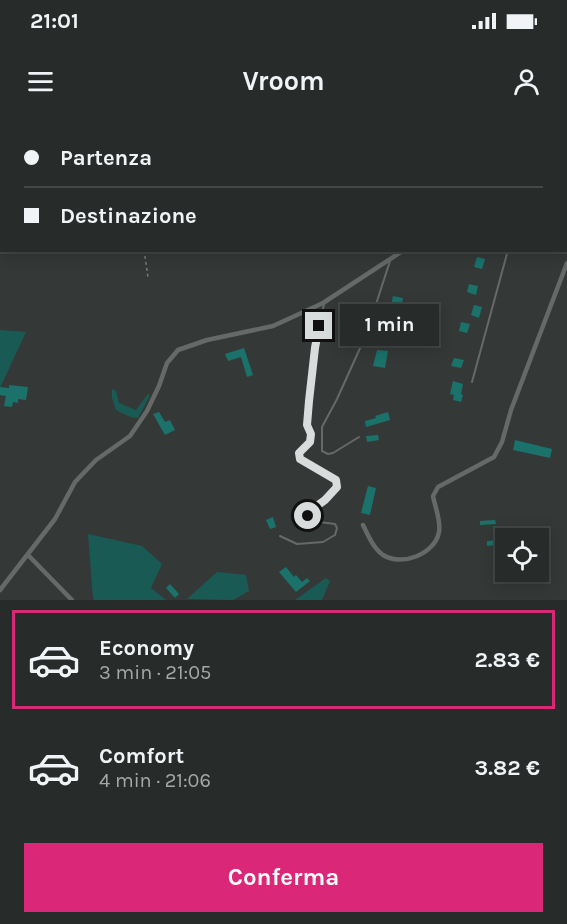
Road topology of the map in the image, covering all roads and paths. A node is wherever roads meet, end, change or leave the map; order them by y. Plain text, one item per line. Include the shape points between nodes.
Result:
1 (144, 252) edge
2 (401, 252) edge
3 (507, 252) edge
4 (391, 259) junction
5 (567, 263) edge
6 (148, 277) dead end
7 (323, 303) junction
8 (472, 382) dead end
9 (359, 437) dead end
10 (363, 525) dead end
11 (280, 536) dead end
12 (28, 555) junction
13 (0, 590) edge
14 (72, 600) edge

1 - 6 path
2 - 4 street
3 - 8 lane
4 - 7 street
4 - 9 lane via 366,334 322,427 322,451 333,453
5 - 10 street via 494,457 438,487 432,495 439,519 437,540 423,553 395,560 373,545
7 - 11 lane via 309,401 310,442 299,453 300,459 336,480 337,487 308,516 338,528 335,536 323,542 297,544
7 - 12 street via 273,326 177,350 130,436 96,460 75,482 55,519
12 - 13 street
12 - 14 street

